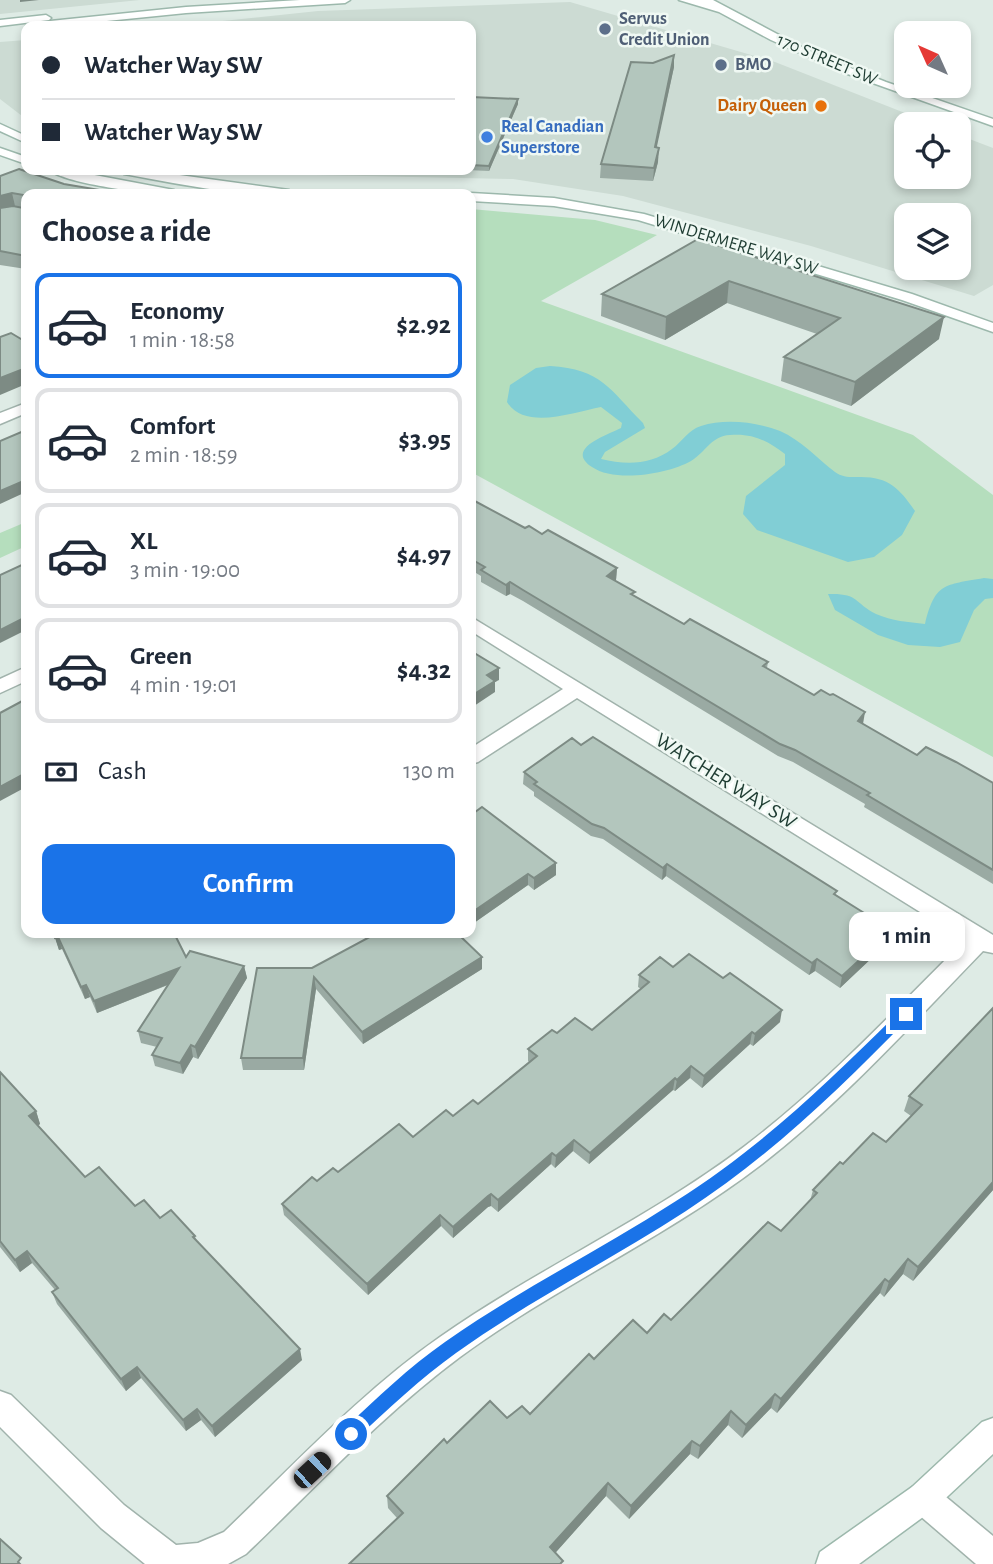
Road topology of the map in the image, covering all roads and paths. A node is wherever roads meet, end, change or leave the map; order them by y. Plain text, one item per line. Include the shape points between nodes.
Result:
1 (204, 0) edge
2 (345, 0) edge
3 (684, 0) edge
4 (706, 0) edge
5 (719, 9) junction
6 (84, 21) edge
7 (0, 23) edge
8 (21, 28) edge
9 (0, 30) edge
10 (993, 123) edge
11 (0, 127) edge
12 (21, 138) edge
13 (0, 150) edge
14 (21, 159) edge
15 (75, 175) edge
16 (149, 175) edge
17 (130, 189) edge
18 (251, 189) edge
19 (476, 197) edge
20 (993, 328) edge
21 (21, 410) edge
22 (0, 419) edge
23 (476, 626) edge
24 (21, 676) edge
25 (0, 687) edge
26 (577, 689) junction
27 (476, 754) edge
28 (987, 942) edge
29 (0, 1406) edge
30 (993, 1433) edge
31 (923, 1498) junction
32 (993, 1557) edge
33 (832, 1564) edge

1 - 7 street
2 - 6 street
3 - 5 street
4 - 5 street, 170 STREET SW
5 - 10 street, 170 STREET SW via 849,72
8 - 9 street
11 - 12 street
13 - 14 street
15 - 17 street
16 - 18 street
19 - 20 street, WINDERMERE WAY SW via 574,205 650,219
21 - 22 street
23 - 26 street, WATCHER WAY SW
24 - 25 street
26 - 27 street
26 - 28 street, WATCHER WAY SW
28 - 29 street, WATCHER WAY SW via 754,1155 692,1199 449,1348 389,1397 234,1543 204,1560 173,1561 140,1541
30 - 31 street
31 - 32 street
31 - 33 street

